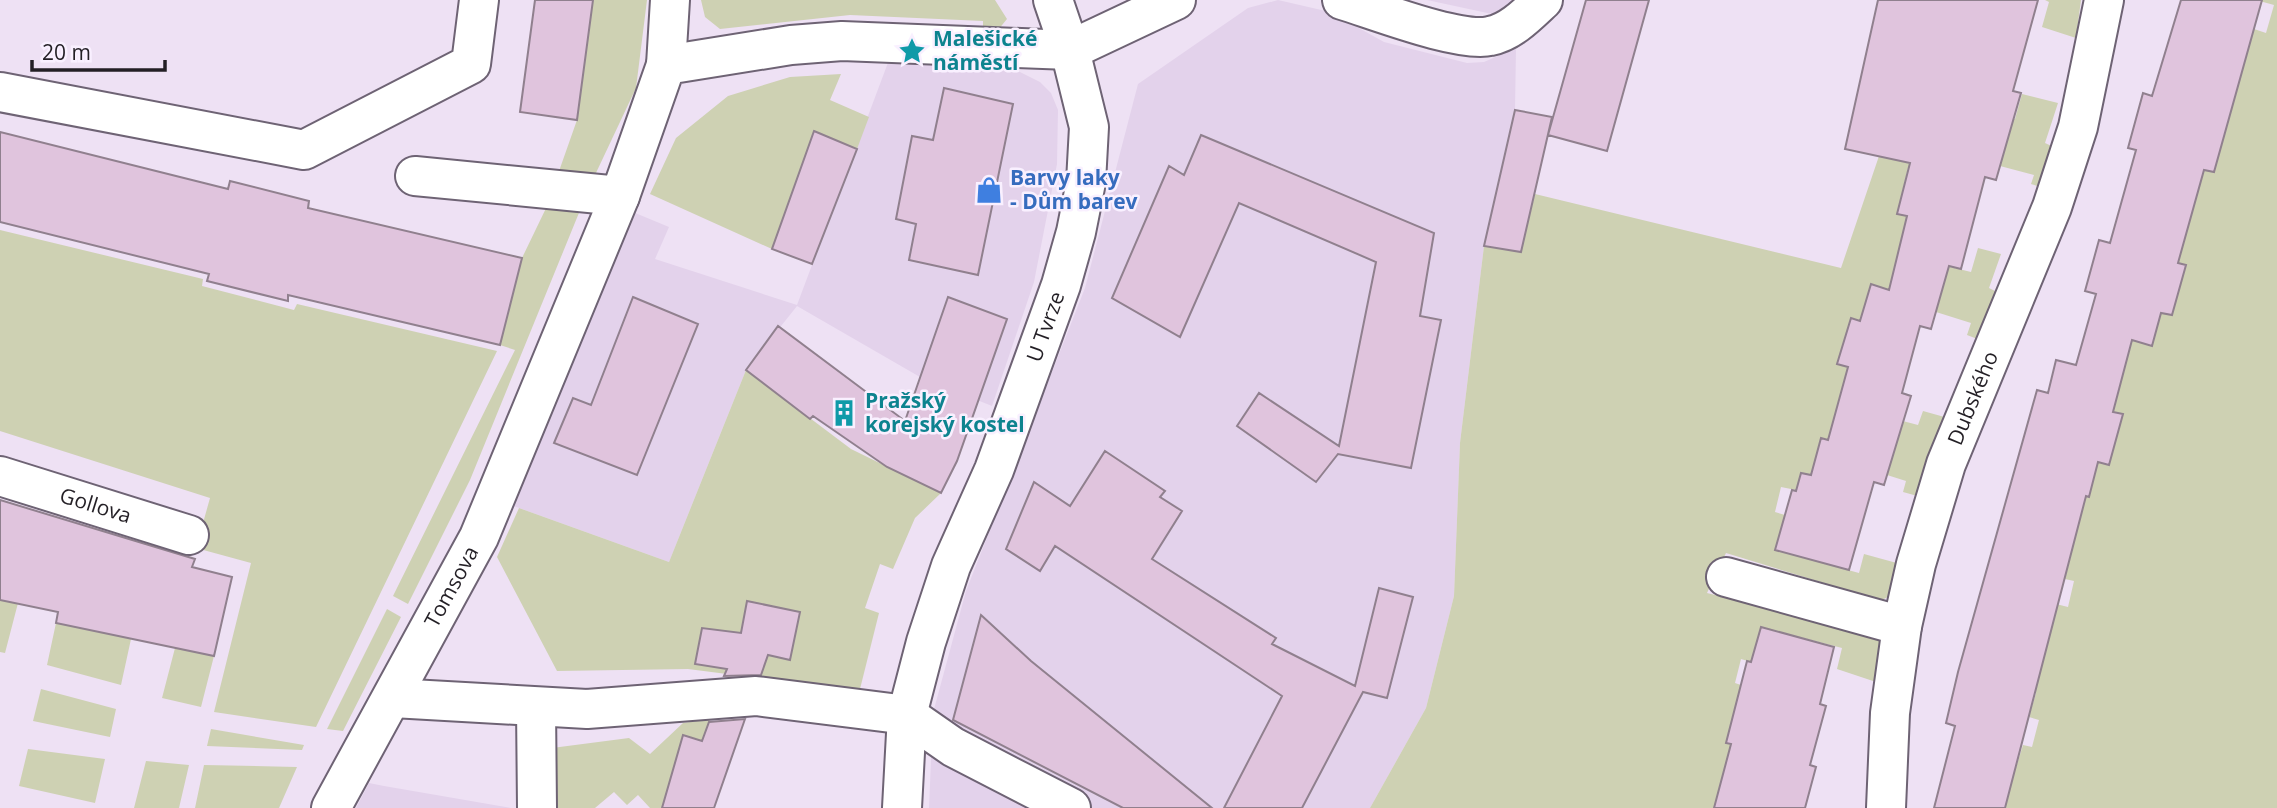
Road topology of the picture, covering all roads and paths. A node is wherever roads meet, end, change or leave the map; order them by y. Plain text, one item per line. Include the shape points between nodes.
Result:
1 (479, 0) edge
2 (670, 0) edge
3 (1053, 0) edge
4 (1342, 0) edge
5 (1543, 0) edge
6 (2104, 0) edge
7 (1166, 2) edge
8 (1070, 50) junction
9 (666, 65) junction
10 (0, 92) edge
11 (415, 176) dead end
12 (620, 196) junction
13 (0, 476) edge
14 (189, 535) dead end
15 (1726, 576) dead end
16 (1902, 626) junction
17 (393, 698) junction
18 (536, 707) junction
19 (907, 715) junction
20 (331, 808) edge
21 (537, 808) edge
22 (902, 808) edge
23 (1071, 808) edge
24 (1886, 808) edge

1 - 10 street via 471,64 304,150
2 - 9 street
3 - 8 street, U Tvrze
4 - 5 street via 1479,37 1512,26
6 - 16 street, Dubského via 2071,150 1946,464
7 - 8 street
8 - 9 street via 842,41
8 - 19 street, U Tvrze via 1089,127 1086,181 1076,232 994,470 951,566
9 - 12 street, Tomsova
11 - 12 street
12 - 17 street, Tomsova via 479,537
13 - 14 street, Gollova
15 - 16 street
16 - 24 street, Dubského via 1890,713
17 - 18 street
17 - 20 street, Tomsova
18 - 19 street via 627,707 756,696
18 - 21 street
19 - 22 street, U Tvrze
19 - 23 street via 953,747

